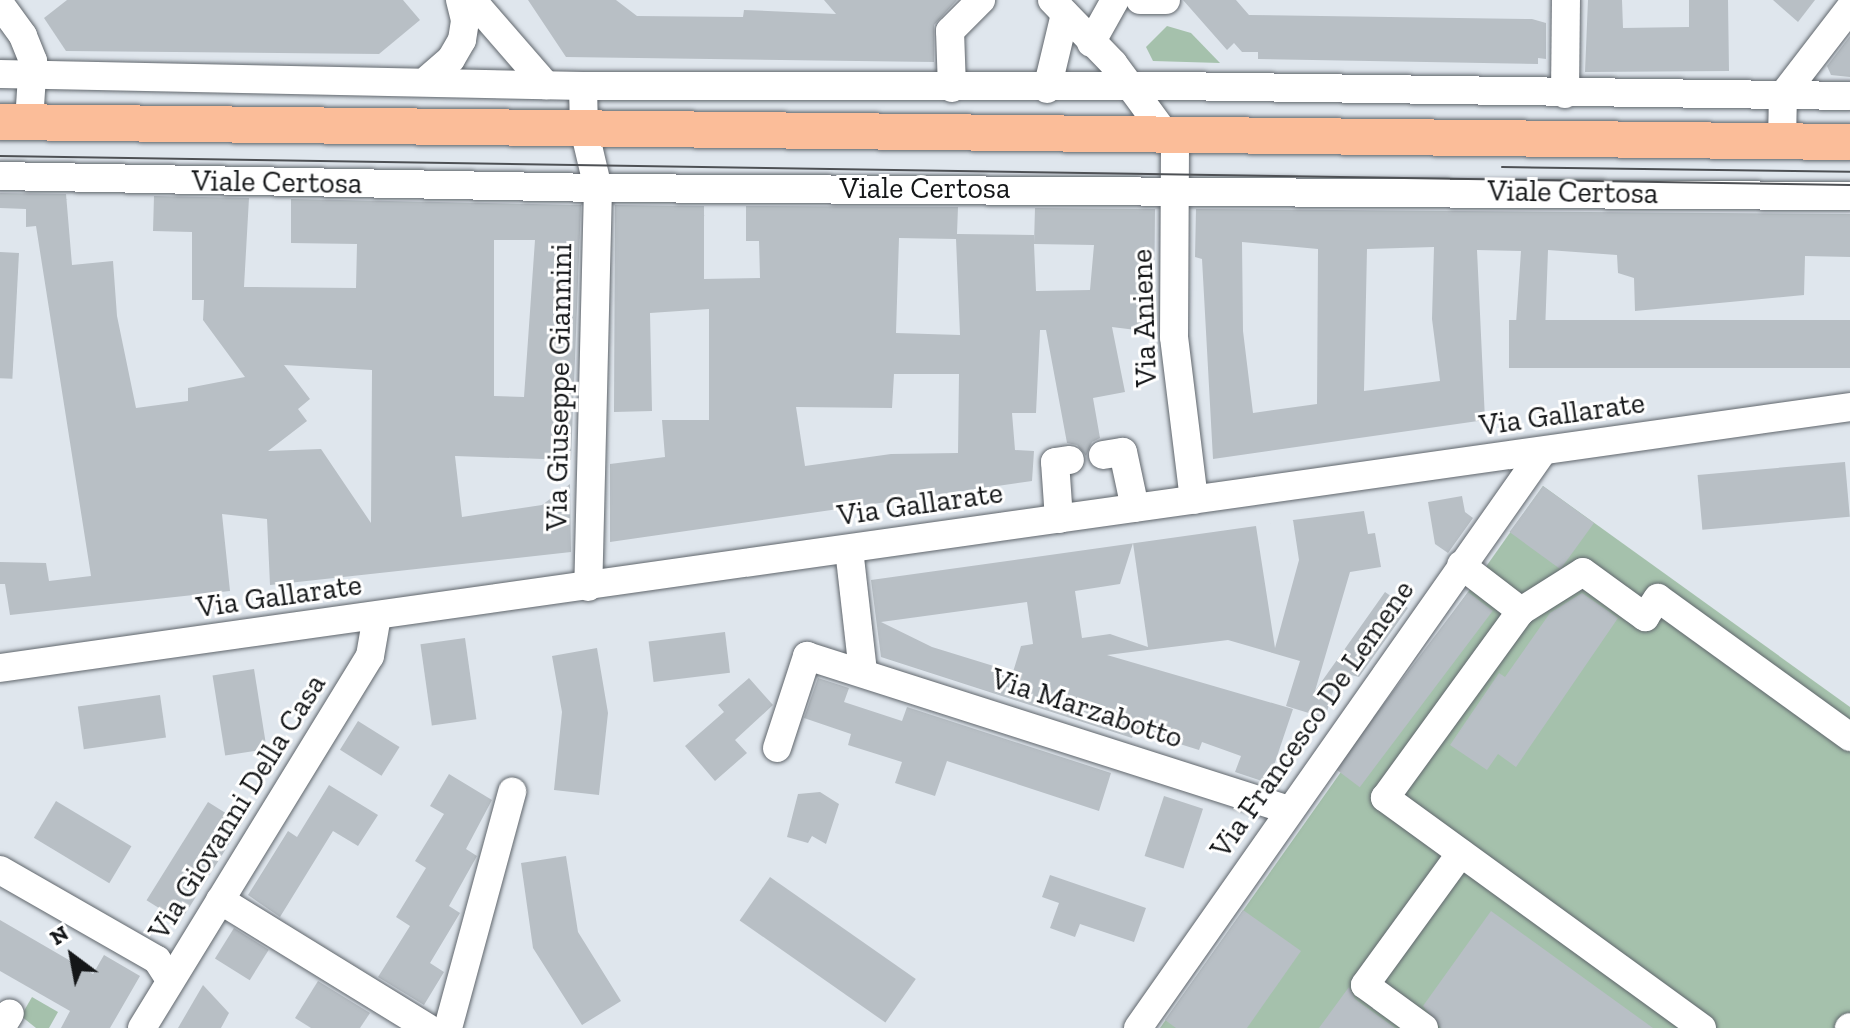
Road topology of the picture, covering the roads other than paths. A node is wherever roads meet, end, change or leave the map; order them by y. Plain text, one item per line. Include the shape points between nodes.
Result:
1 (460, 0) edge
2 (472, 0) edge
3 (981, 0) edge
4 (1115, 0) edge
5 (1140, 0) edge
6 (1166, 0) edge
7 (1566, 0) edge
8 (0, 4) edge
9 (1058, 7) edge
10 (1850, 8) edge
11 (1091, 43) junction
12 (0, 74) edge
13 (33, 74) junction
14 (429, 78) junction
15 (546, 85) junction
16 (583, 86) junction
17 (1130, 86) junction
18 (952, 88) junction
19 (1047, 89) junction
20 (1565, 94) junction
21 (1783, 95) junction
22 (1850, 96) edge
23 (14, 122) edge
24 (584, 129) junction
25 (1168, 133) junction
26 (1782, 141) junction
27 (1850, 142) edge
28 (0, 176) edge
29 (598, 188) junction
30 (1176, 188) junction
31 (1850, 196) edge
32 (1850, 407) edge
33 (1543, 451) junction
34 (1103, 455) dead end
35 (1070, 460) dead end
36 (1194, 500) junction
37 (1135, 508) junction
38 (1059, 519) junction
39 (849, 549) junction
40 (1461, 565) junction
41 (588, 587) junction
42 (1521, 611) junction
43 (377, 616) junction
44 (0, 668) edge
45 (863, 671) junction
46 (1850, 737) edge
47 (777, 748) dead end
48 (512, 792) dead end
49 (1289, 810) junction
50 (1461, 853) junction
51 (0, 870) edge
52 (220, 900) junction
53 (170, 980) junction
54 (1684, 1023) edge
55 (142, 1028) edge
56 (428, 1028) edge
57 (448, 1028) edge
58 (1138, 1028) edge
59 (1424, 1028) edge

1 - 14 street via 462,40 451,59
2 - 15 street
3 - 18 street via 950,31
4 - 11 street
5 - 6 street
7 - 20 street
8 - 13 street, Viale Certosa via 23,36
9 - 11 street
9 - 19 street
10 - 21 street
11 - 17 street
12 - 13 street
13 - 14 street
13 - 23 street, Viale Certosa
14 - 15 street
15 - 16 street
16 - 18 street
16 - 24 street, Via Giuseppe Giannini
17 - 19 street
17 - 20 street
17 - 25 street
18 - 19 street
20 - 21 street
21 - 22 street
21 - 26 street
23 - 24 main road, Viale Certosa
24 - 25 main road, Viale Certosa
24 - 29 street, Via Giuseppe Giannini
25 - 26 main road, Viale Certosa
25 - 30 street, Via Aniene via 1176,153
26 - 27 main road, Viale Certosa
28 - 29 street, Viale Certosa
29 - 30 street, Viale Certosa
29 - 41 street, Via Giuseppe Giannini
30 - 31 street, Viale Certosa
30 - 36 street, Via Aniene via 1174,337
32 - 33 street, Via Gallarate
33 - 36 street, Via Gallarate
33 - 40 street, Via Francesco De Lemene
34 - 37 street via 1123,452
35 - 38 street via 1055,462
36 - 37 street, Via Gallarate
37 - 38 street, Via Gallarate
38 - 39 street, Via Gallarate
39 - 41 street, Via Gallarate
39 - 45 street
40 - 42 street
40 - 49 street, Via Francesco De Lemene
41 - 43 street, Via Gallarate
42 - 46 street via 1583,572 1645,617 1658,598
42 - 50 street via 1385,798
43 - 44 street, Via Gallarate
43 - 52 street, Via Giovanni Della Casa via 370,656
45 - 47 street, Via Marzabotto via 807,656
45 - 49 street, Via Marzabotto
48 - 57 street
49 - 58 street, Via Francesco De Lemene
50 - 54 street
50 - 59 street via 1365,985
51 - 53 street via 157,960
52 - 53 street, Via Giovanni Della Casa
52 - 56 street
53 - 55 street, Via Giovanni Della Casa

